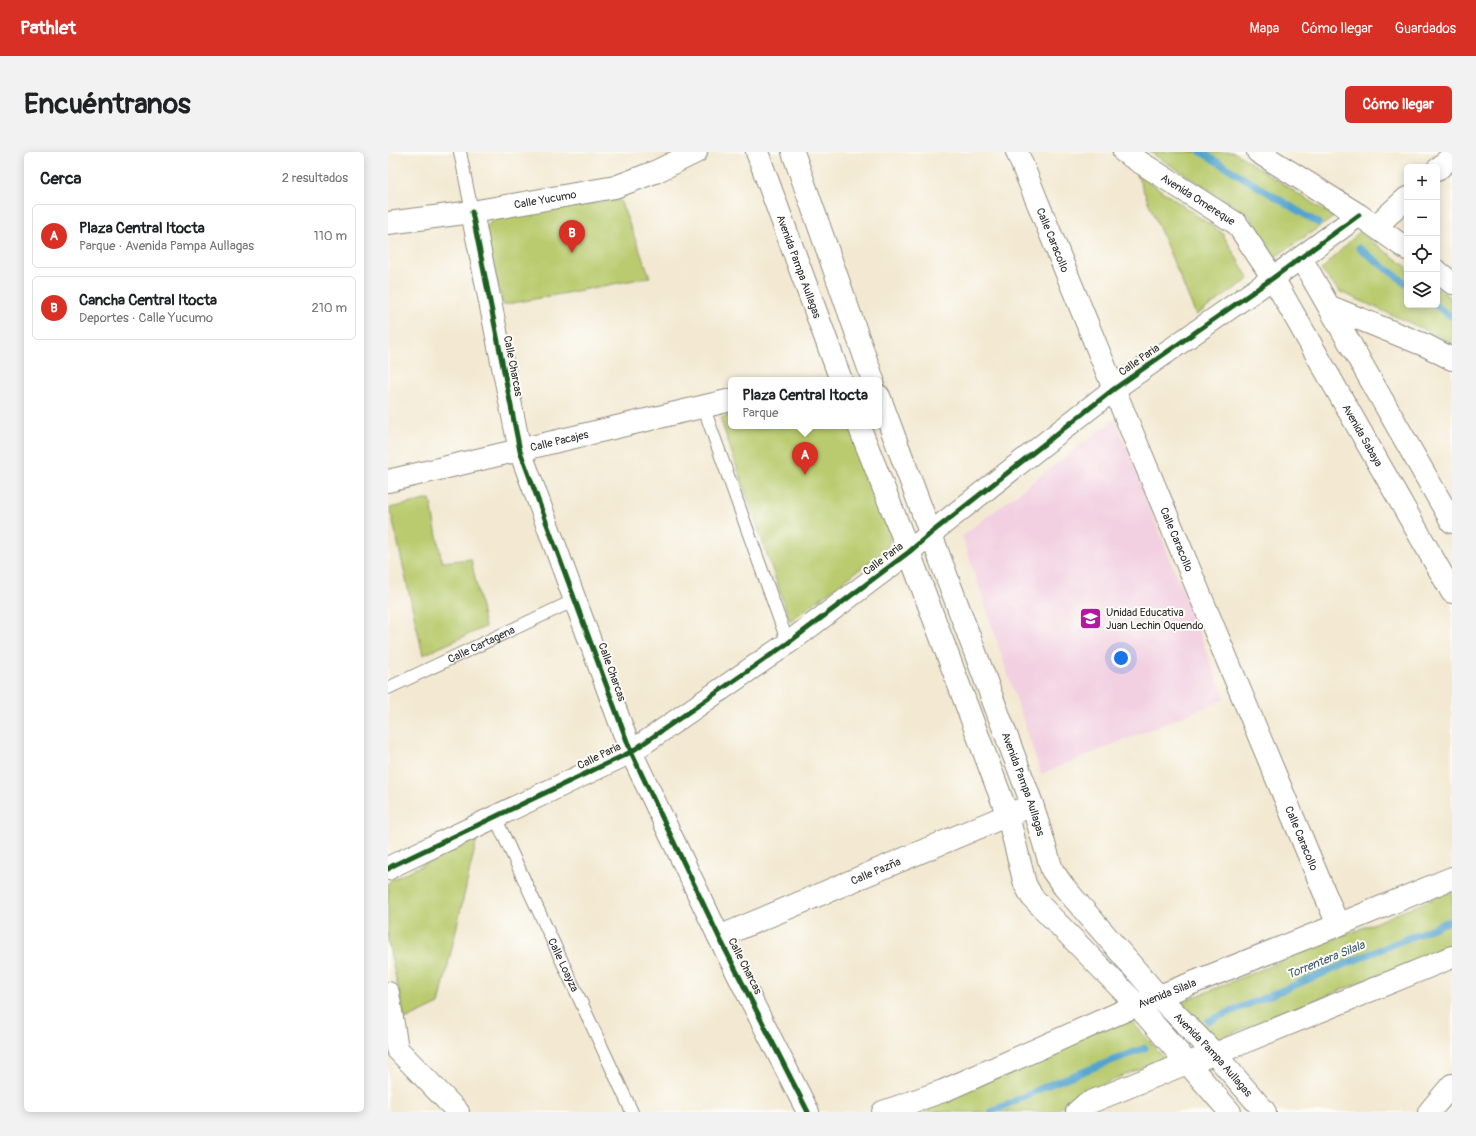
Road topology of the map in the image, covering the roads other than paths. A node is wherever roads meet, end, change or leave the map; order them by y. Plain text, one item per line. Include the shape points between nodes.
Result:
1 (460, 152) edge
2 (696, 152) edge
3 (757, 152) edge
4 (793, 152) edge
5 (1017, 152) edge
6 (1124, 152) edge
7 (1258, 152) edge
8 (1452, 156) edge
9 (1440, 167) edge
10 (1404, 200) edge
11 (472, 212) junction
12 (1368, 220) junction
13 (388, 223) edge
14 (1404, 247) edge
15 (1301, 258) junction
16 (1438, 272) edge
17 (1273, 278) junction
18 (1452, 283) edge
19 (1330, 307) junction
20 (1452, 359) edge
21 (871, 373) edge
22 (836, 377) edge
23 (848, 377) edge
24 (1114, 389) junction
25 (728, 401) edge
26 (882, 404) edge
27 (703, 406) junction
28 (860, 429) edge
29 (520, 451) junction
30 (388, 481) edge
31 (1452, 522) edge
32 (931, 533) junction
33 (909, 552) junction
34 (1452, 592) edge
35 (575, 600) junction
36 (788, 643) junction
37 (388, 688) edge
38 (631, 752) junction
39 (1032, 804) junction
40 (1008, 816) junction
41 (495, 817) junction
42 (388, 869) edge
43 (1452, 878) edge
44 (1338, 925) junction
45 (719, 937) junction
46 (1452, 957) edge
47 (388, 993) edge
48 (1159, 998) junction
49 (1137, 1005) junction
50 (1215, 1054) junction
51 (1187, 1063) junction
52 (1452, 1085) edge
53 (458, 1112) edge
54 (632, 1112) edge
55 (808, 1112) edge
56 (884, 1112) edge
57 (1077, 1112) edge
58 (1230, 1112) edge
59 (1265, 1112) edge
60 (1429, 1112) edge

1 - 11 lane, Calle Charcas
2 - 11 street, Calle Yucumo via 616,187
3 - 22 street, Avenida Pampa Aullagas
4 - 21 street
5 - 24 street, Calle Caracollo
6 - 17 street, Avenida Omereque via 1237,224
7 - 12 street
8 - 9 street
10 - 12 street, Calle Paria
11 - 13 street, Calle Yucumo
11 - 29 street, Calle Charcas
12 - 14 street
12 - 15 street, Calle Paria
15 - 17 street, Calle Paria
15 - 19 street
16 - 18 street
17 - 24 street, Calle Paria
17 - 34 street, Avenida Sabaya
19 - 20 street via 1427,346
19 - 31 street
21 - 23 street
24 - 32 street, Calle Paria
24 - 44 street, Calle Caracollo
25 - 27 street, Calle Pacajes
26 - 32 street, Avenida Pampa Aullagas
27 - 29 street, Calle Pacajes
27 - 36 lane
28 - 33 street
29 - 30 street, Calle Pacajes
29 - 35 street, Calle Charcas
32 - 33 street, Calle Paria
32 - 39 street, Avenida Pampa Aullagas
33 - 36 street, Calle Paria
33 - 40 street
35 - 37 lane, Calle Cartagena
35 - 38 street, Calle Charcas
36 - 38 street, Calle Paria
38 - 41 street, Calle Paria
38 - 45 street, Calle Charcas
39 - 40 street, Calle Pazña
39 - 48 street, Avenida Pampa Aullagas via 1052,870
40 - 45 street, Calle Pazña
40 - 49 street via 1025,884 1032,897
41 - 42 street, Calle Paria
41 - 54 lane, Calle Loayza
43 - 44 street, Avenida Silala
44 - 48 street, Avenida Silala
45 - 55 street, Calle Charcas
46 - 50 street
47 - 53 street via 397,1049
48 - 49 street, Avenida Silala
48 - 50 street, Avenida Pampa Aullagas
49 - 51 street
49 - 56 street, Avenida Silala via 943,1091
50 - 51 street
50 - 59 street, Avenida Pampa Aullagas
51 - 57 street via 1086,1104
51 - 58 street
52 - 60 street

